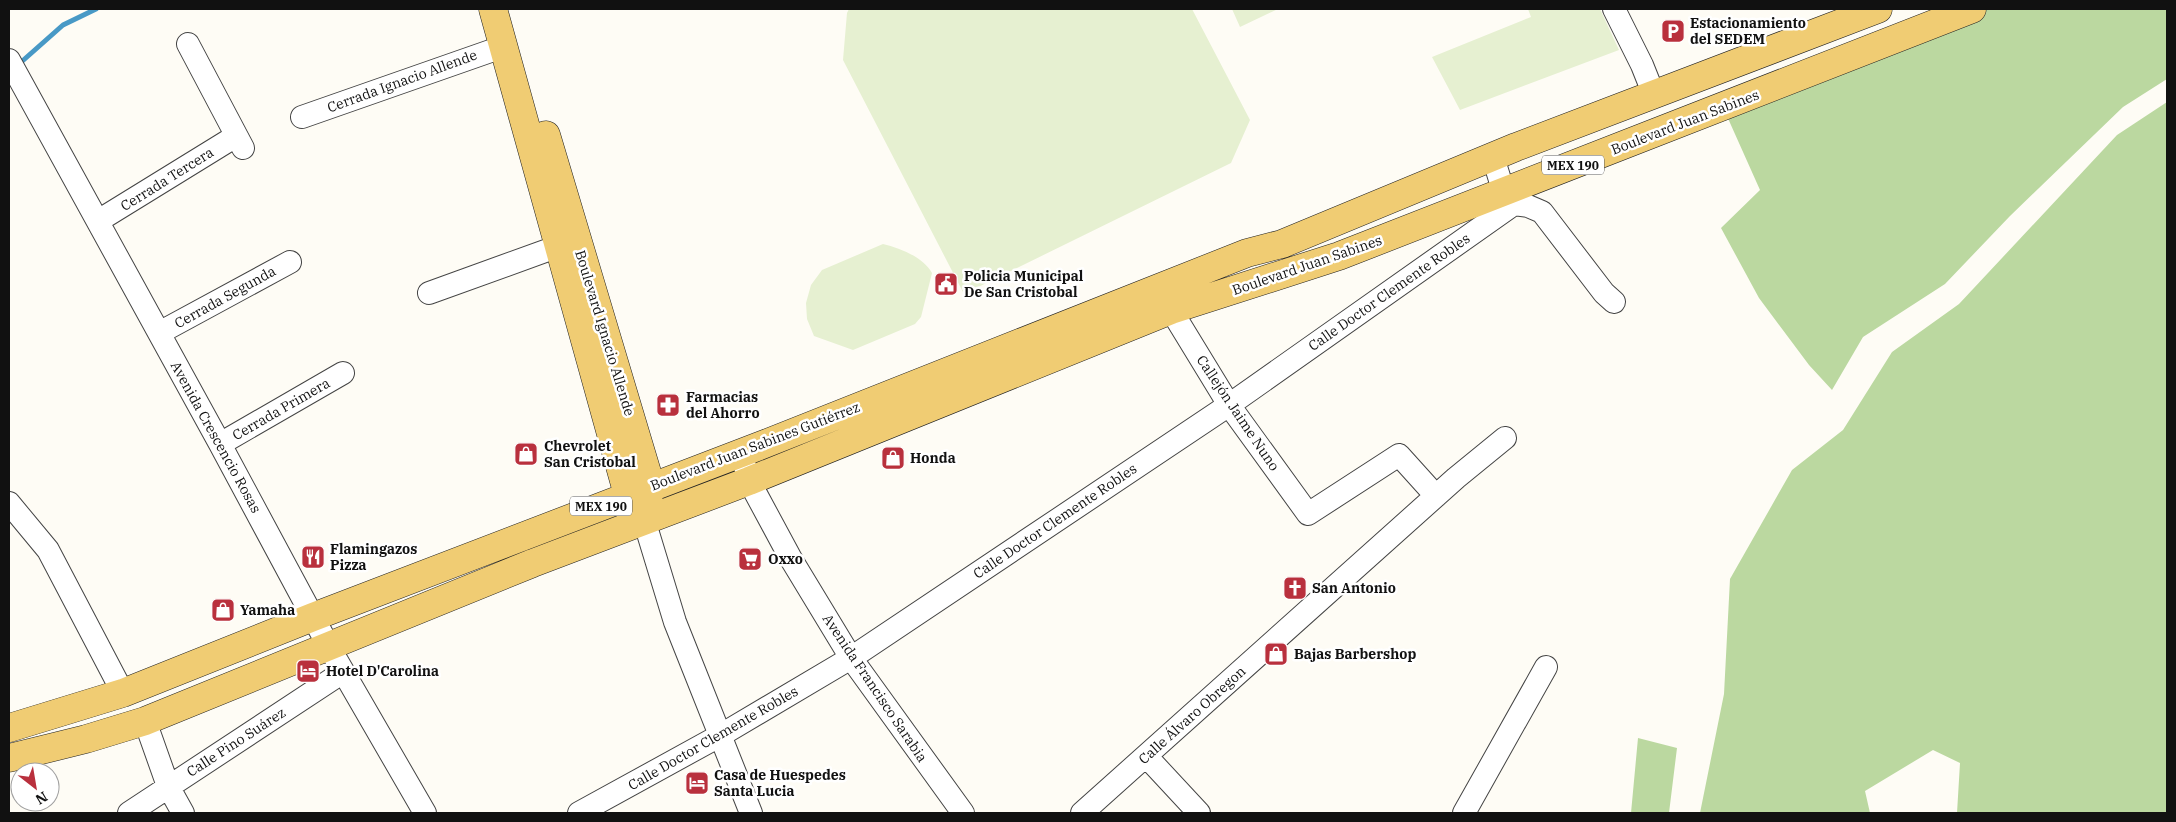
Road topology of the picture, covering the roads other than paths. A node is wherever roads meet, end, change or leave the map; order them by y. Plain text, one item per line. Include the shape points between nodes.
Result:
1 (492, 9) edge
2 (511, 9) edge
3 (1614, 9) edge
4 (1878, 9) edge
5 (1972, 9) edge
6 (188, 44) dead end
7 (502, 46) junction
8 (9, 60) edge
9 (1654, 95) junction
10 (302, 117) dead end
11 (1493, 157) junction
12 (1509, 199) junction
13 (98, 221) junction
14 (559, 246) junction
15 (290, 262) dead end
16 (1192, 276) joint
17 (429, 294) dead end
18 (1614, 302) dead end
19 (1171, 310) junction
20 (159, 334) junction
21 (342, 373) dead end
22 (1229, 405) junction
23 (1505, 438) dead end
24 (220, 444) junction
25 (741, 452) junction
26 (749, 481) junction
27 (640, 490) junction
28 (1436, 496) junction
29 (9, 503) edge
30 (644, 520) junction
31 (313, 616) junction
32 (329, 647) junction
33 (851, 658) junction
34 (1546, 667) dead end
35 (343, 672) junction
36 (123, 693) junction
37 (144, 721) junction
38 (9, 728) edge
39 (721, 735) junction
40 (1146, 757) junction
41 (9, 758) edge
42 (168, 786) junction
43 (129, 813) edge
44 (183, 813) edge
45 (425, 813) edge
46 (579, 813) edge
47 (751, 813) edge
48 (963, 813) edge
49 (1082, 813) edge
50 (1198, 813) edge
51 (1464, 813) edge

1 - 7 main road, Boulevard Ignacio Allende
2 - 27 main road, Boulevard Ignacio Allende via 584,266
3 - 9 street
4 - 9 main road, Boulevard Juan Sabines / MEX 190
5 - 12 main road, Boulevard Juan Sabines / MEX 190
6 - 13 street, Cerrada Tercera via 240,142
7 - 10 street, Cerrada Ignacio Allende
7 - 14 main road, Boulevard Ignacio Allende
8 - 13 street, Avenida Crescencio Rosas
9 - 11 main road, Boulevard Juan Sabines / MEX 190
11 - 12 street
11 - 16 main road, Boulevard Juan Sabines / MEX 190 via 1282,244
12 - 18 street via 1542,212
12 - 19 main road, Boulevard Juan Sabines / MEX 190
12 - 22 street, Calle Doctor Clemente Robles
13 - 20 street, Avenida Crescencio Rosas
14 - 17 street
14 - 27 main road, Boulevard Ignacio Allende
15 - 20 street, Cerrada Segunda
16 - 25 main road, Boulevard Juan Sabines Gutiérrez / MEX 190
19 - 22 street, Callejón Jaime Nuno
19 - 26 main road, Boulevard Juan Sabines Gutiérrez / MEX 190
20 - 24 street, Avenida Crescencio Rosas
21 - 24 street, Cerrada Primera
22 - 28 street, Callejón Jaime Nuno via 1308,514 1399,455
22 - 33 street, Calle Doctor Clemente Robles
23 - 28 street, Calle Álvaro Obregon
24 - 31 street, Avenida Crescencio Rosas
25 - 26 street, Avenida Francisco Sarabia
25 - 27 main road, Boulevard Juan Sabines Gutiérrez / MEX 190
26 - 30 main road, Boulevard Juan Sabines Gutiérrez / MEX 190
26 - 33 street, Avenida Francisco Sarabia via 790,558
27 - 30 main road, Boulevard Ignacio Allende
27 - 31 main road, Boulevard Juan Sabines Gutiérrez / MEX 190
28 - 40 street, Calle Álvaro Obregon
29 - 36 street via 48,550
30 - 32 main road, Boulevard Juan Sabines Gutiérrez / MEX 190
30 - 39 street via 675,622
31 - 32 street, Avenida Crescencio Rosas
31 - 36 main road, Boulevard Juan Sabines Gutiérrez / MEX 190
32 - 35 street, Avenida Crescencio Rosas
32 - 37 main road, Boulevard Juan Sabines Gutiérrez / MEX 190
33 - 39 street, Calle Doctor Clemente Robles
33 - 48 street, Avenida Francisco Sarabia
34 - 51 street
35 - 42 street, Calle Pino Suárez
35 - 45 street, Avenida Crescencio Rosas
36 - 38 main road, Boulevard Juan Sabines Gutiérrez / MEX 190
37 - 41 main road, Boulevard Juan Sabines Gutiérrez / MEX 190
37 - 42 street
39 - 46 street, Calle Doctor Clemente Robles
39 - 47 street
40 - 49 street, Calle Álvaro Obregon
40 - 50 street
42 - 43 street, Calle Pino Suárez
42 - 44 street

